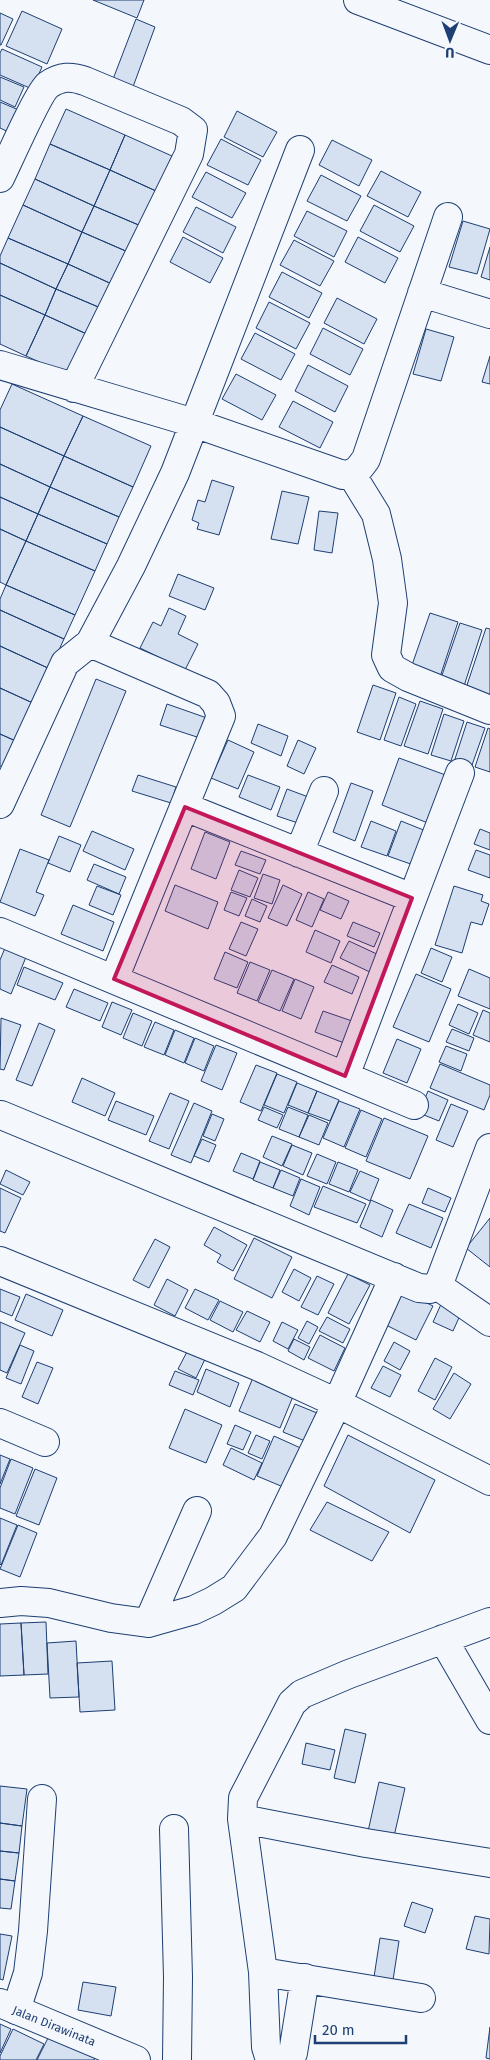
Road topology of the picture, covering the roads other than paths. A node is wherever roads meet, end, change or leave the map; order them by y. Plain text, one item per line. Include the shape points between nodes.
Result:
1 (358, 0) edge
2 (490, 50) edge
3 (300, 150) dead end
4 (0, 178) edge
5 (448, 217) dead end
6 (422, 294) junction
7 (490, 314) edge
8 (1, 367) edge
9 (74, 388) junction
10 (194, 423) junction
11 (352, 475) junction
12 (90, 643) junction
13 (490, 710) edge
14 (460, 773) dead end
15 (324, 791) dead end
16 (0, 804) edge
17 (185, 807) junction
18 (299, 853) junction
19 (412, 898) junction
20 (0, 932) edge
21 (114, 979) junction
22 (345, 1076) junction
23 (414, 1105) dead end
24 (0, 1114) edge
25 (490, 1148) edge
26 (0, 1261) edge
27 (394, 1277) junction
28 (438, 1286) junction
29 (490, 1322) edge
30 (337, 1404) junction
31 (0, 1423) edge
32 (45, 1442) dead end
33 (490, 1481) edge
34 (197, 1512) dead end
35 (0, 1603) edge
36 (490, 1622) edge
37 (148, 1623) junction
38 (443, 1639) junction
39 (490, 1720) edge
40 (42, 1798) dead end
41 (242, 1819) junction
42 (174, 1829) dead end
43 (490, 1863) edge
44 (263, 1972) junction
45 (306, 1978) junction
46 (421, 1998) dead end
47 (8, 2007) edge
48 (136, 2060) edge
49 (176, 2060) edge
50 (270, 2060) edge
51 (288, 2060) edge

1 - 2 street
3 - 10 street
4 - 9 street via 44,89 63,78 85,81 181,121 193,130 190,154
5 - 6 street
6 - 7 street
6 - 11 street via 366,459
8 - 9 street
9 - 10 street
10 - 11 street via 343,476
10 - 12 street via 131,566
11 - 13 street via 376,514 387,559 393,603 386,655 392,668
12 - 16 street via 65,663
12 - 17 street via 208,694 216,703 221,716
14 - 19 street
15 - 18 street
17 - 18 street
17 - 21 street
18 - 19 street
19 - 22 street
20 - 21 street
21 - 22 street
22 - 23 street
24 - 27 street
25 - 28 street
26 - 30 street via 257,1366
27 - 28 street via 419,1288
27 - 30 street
28 - 29 street
30 - 33 street
30 - 37 street via 273,1536 234,1588 194,1610
31 - 32 street
34 - 37 street
35 - 37 street via 49,1603
36 - 38 street
38 - 39 street
38 - 41 street via 302,1694 292,1703 243,1798
40 - 47 street via 28,1973
41 - 43 street
41 - 44 street
42 - 49 street via 178,1977
44 - 45 street
44 - 50 street via 266,2047
45 - 46 street
45 - 51 street
47 - 48 street, Jalan Dirawinata

